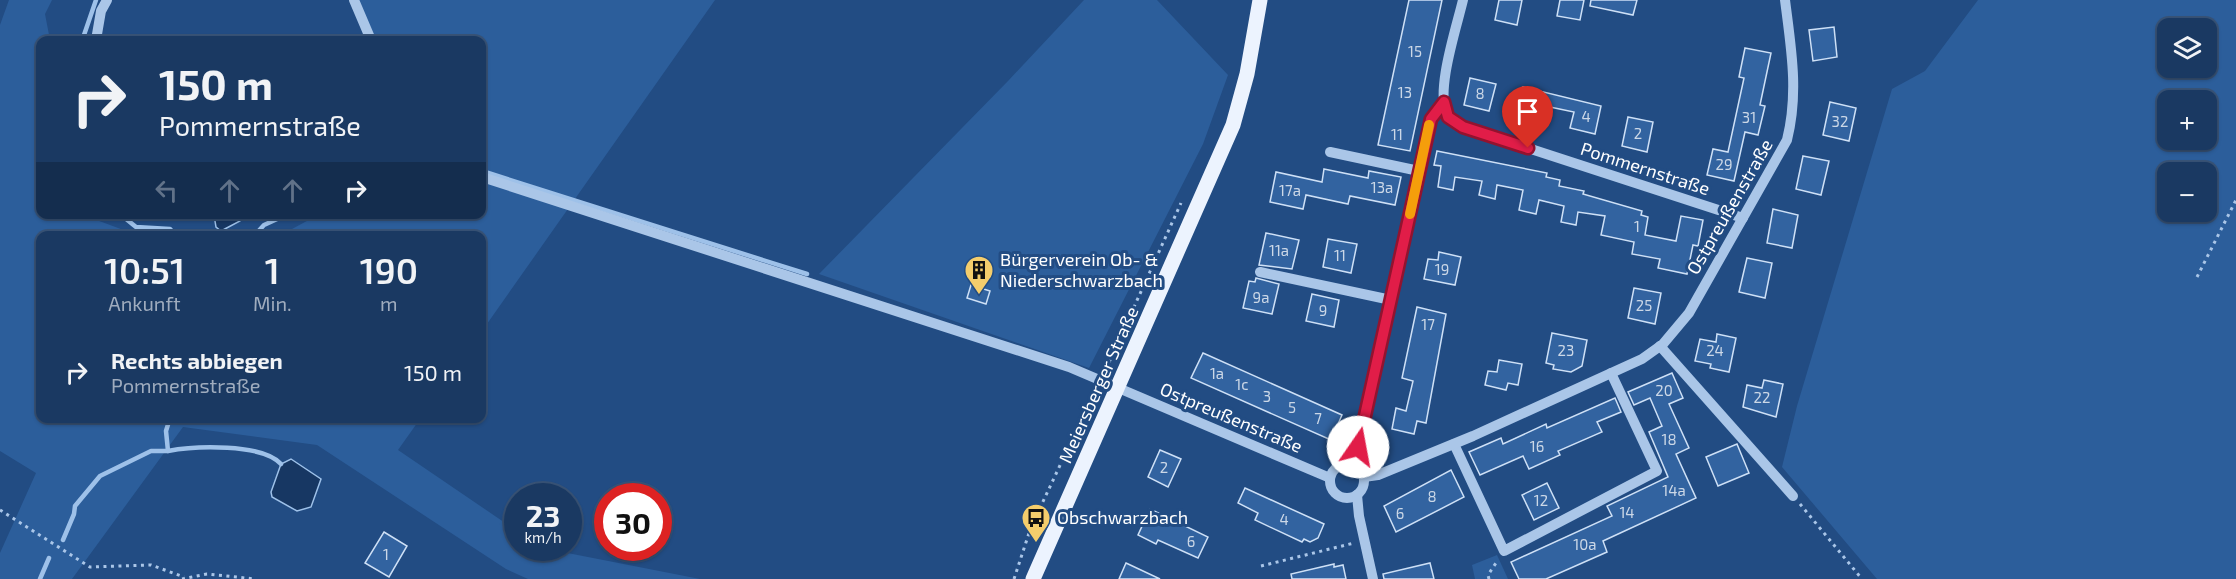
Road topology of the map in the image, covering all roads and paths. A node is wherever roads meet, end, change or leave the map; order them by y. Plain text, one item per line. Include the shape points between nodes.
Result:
1 (107, 0) edge
2 (354, 0) edge
3 (1260, 0) edge
4 (1463, 0) edge
5 (1785, 0) edge
6 (97, 36) edge
7 (368, 36) edge
8 (1444, 102) junction
9 (1330, 152) dead end
10 (1419, 171) junction
11 (486, 178) edge
12 (1183, 198) dead end
13 (2236, 200) edge
14 (1743, 218) junction
15 (1260, 272) dead end
16 (2197, 277) dead end
17 (1391, 300) junction
18 (1660, 346) junction
19 (1611, 373) junction
20 (1100, 381) junction
21 (1119, 389) junction
22 (1454, 444) junction
23 (1350, 464) junction
24 (1364, 477) junction
25 (1330, 478) junction
26 (1357, 495) junction
27 (1793, 496) joint
28 (0, 510) edge
29 (1364, 541) junction
30 (1503, 551) junction
31 (1261, 566) dead end
32 (183, 578) edge
33 (255, 579) edge
34 (1014, 579) edge
35 (1033, 579) edge
36 (1373, 579) edge
37 (1489, 579) edge
38 (1862, 579) edge

1 - 6 street via 100,11
2 - 7 street
3 - 21 main road, Meiersberger Straße via 1233,125
4 - 8 street via 1444,82
5 - 14 street, Ostpreußenstraße via 1795,81 1794,111 1788,140
8 - 10 street via 1431,119
8 - 14 street, Pommernstraße via 1448,117 1463,127
9 - 10 street
10 - 17 street
11 - 20 street, Ostpreußenstraße via 1069,367
12 - 20 path
13 - 16 path
14 - 18 street, Ostpreußenstraße via 1689,313
15 - 17 street
17 - 23 street via 1358,447
18 - 19 street, Ostpreußenstraße
18 - 27 street
19 - 22 street, Ostpreußenstraße
19 - 30 street via 1657,471
20 - 21 street, Ostpreußenstraße
20 - 34 path via 1034,520
21 - 25 street, Ostpreußenstraße
21 - 35 main road, Meiersberger Straße
22 - 24 street, Ostpreußenstraße via 1378,476
22 - 30 street
23 - 24 street via 1357,466
23 - 25 street via 1337,467
24 - 26 street
25 - 26 street via 1338,496
26 - 29 street
27 - 38 path
28 - 32 path via 90,567 151,565
29 - 31 path
29 - 36 street
30 - 37 path
32 - 33 path via 207,574

